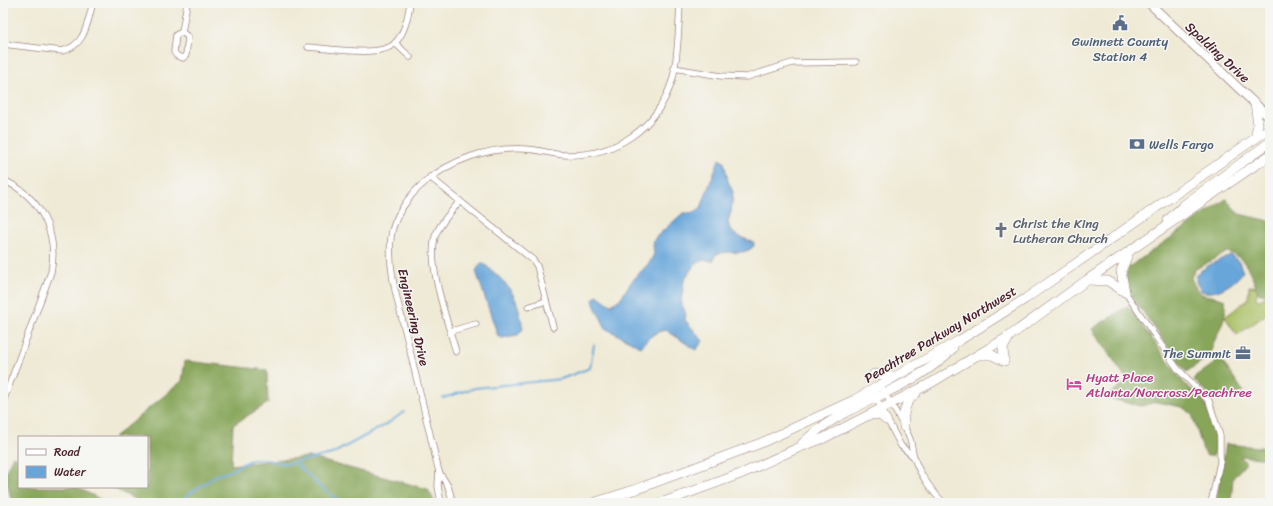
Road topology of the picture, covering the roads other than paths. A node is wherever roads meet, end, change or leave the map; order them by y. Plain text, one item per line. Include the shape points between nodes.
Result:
1 (93, 3) edge
2 (187, 3) edge
3 (410, 3) edge
4 (680, 3) edge
5 (1149, 3) edge
6 (182, 32) dead end
7 (395, 43) junction
8 (3, 44) edge
9 (308, 47) dead end
10 (410, 57) dead end
11 (856, 62) dead end
12 (674, 68) junction
13 (1255, 104) junction
14 (1270, 118) edge
15 (1270, 128) edge
16 (1255, 139) junction
17 (1270, 142) edge
18 (1270, 155) edge
19 (430, 177) junction
20 (3, 180) edge
21 (460, 202) junction
22 (1152, 236) junction
23 (1131, 250) junction
24 (1087, 280) junction
25 (1125, 292) junction
26 (546, 302) junction
27 (528, 308) dead end
28 (476, 324) dead end
29 (553, 327) dead end
30 (451, 331) junction
31 (1011, 335) junction
32 (960, 340) junction
33 (456, 352) dead end
34 (978, 356) junction
35 (874, 374) dead end
36 (898, 375) junction
37 (931, 383) junction
38 (878, 392) junction
39 (3, 402) edge
40 (890, 403) junction
41 (881, 408) junction
42 (868, 416) junction
43 (886, 420) junction
44 (904, 427) junction
45 (800, 447) junction
46 (914, 457) junction
47 (439, 472) junction
48 (441, 503) edge
49 (452, 503) edge
50 (592, 503) edge
51 (660, 503) edge
52 (944, 503) edge
53 (1211, 503) edge

1 - 8 street via 84,37 69,50
2 - 6 street
3 - 7 street via 408,19
4 - 12 street, Engineering Drive
5 - 13 main road, Spalding Drive
7 - 9 street via 388,48 369,51
7 - 10 street
11 - 12 street via 792,64 747,77 721,76
12 - 19 street, Engineering Drive via 673,80 651,119 640,131 615,147 596,153 568,155 523,148 504,150 470,156 451,163
13 - 14 main road, Spalding Drive
13 - 16 highway via 1258,125
15 - 16 highway, Peachtree Parkway Northwest
16 - 32 highway, Peachtree Parkway Northwest via 1054,279
17 - 22 highway via 1184,205
18 - 22 highway
19 - 21 street
19 - 47 street, Engineering Drive via 417,188 396,220 391,235 390,260
20 - 39 street via 21,190 40,210 51,235 53,254 51,272
21 - 26 street via 533,260 537,266
21 - 30 street via 445,219 435,237 434,259 439,289
22 - 23 highway
23 - 24 highway
23 - 25 highway via 1122,266
24 - 25 highway via 1108,281
24 - 31 highway
25 - 53 street via 1177,368 1209,401 1220,436 1220,462
26 - 27 street
26 - 29 street
28 - 30 street
30 - 33 street
31 - 34 highway
31 - 34 highway via 1003,348 1004,361 992,355
32 - 36 highway, Peachtree Parkway Northwest
32 - 38 highway via 935,365
34 - 37 highway
35 - 36 highway
36 - 38 highway, Peachtree Parkway Northwest
37 - 40 highway
37 - 44 highway via 914,395 907,404 904,411
38 - 40 street
38 - 41 street
38 - 45 highway via 823,426
38 - 50 highway, Peachtree Parkway Northwest via 761,443 650,485
40 - 41 highway
40 - 44 street
41 - 42 highway
41 - 43 street
42 - 43 highway via 879,414
42 - 45 highway
43 - 46 street via 901,446
44 - 46 street via 913,447
45 - 51 highway via 742,473
46 - 52 street via 928,484
47 - 48 street, Engineering Drive
47 - 49 street, Engineering Drive via 448,486

